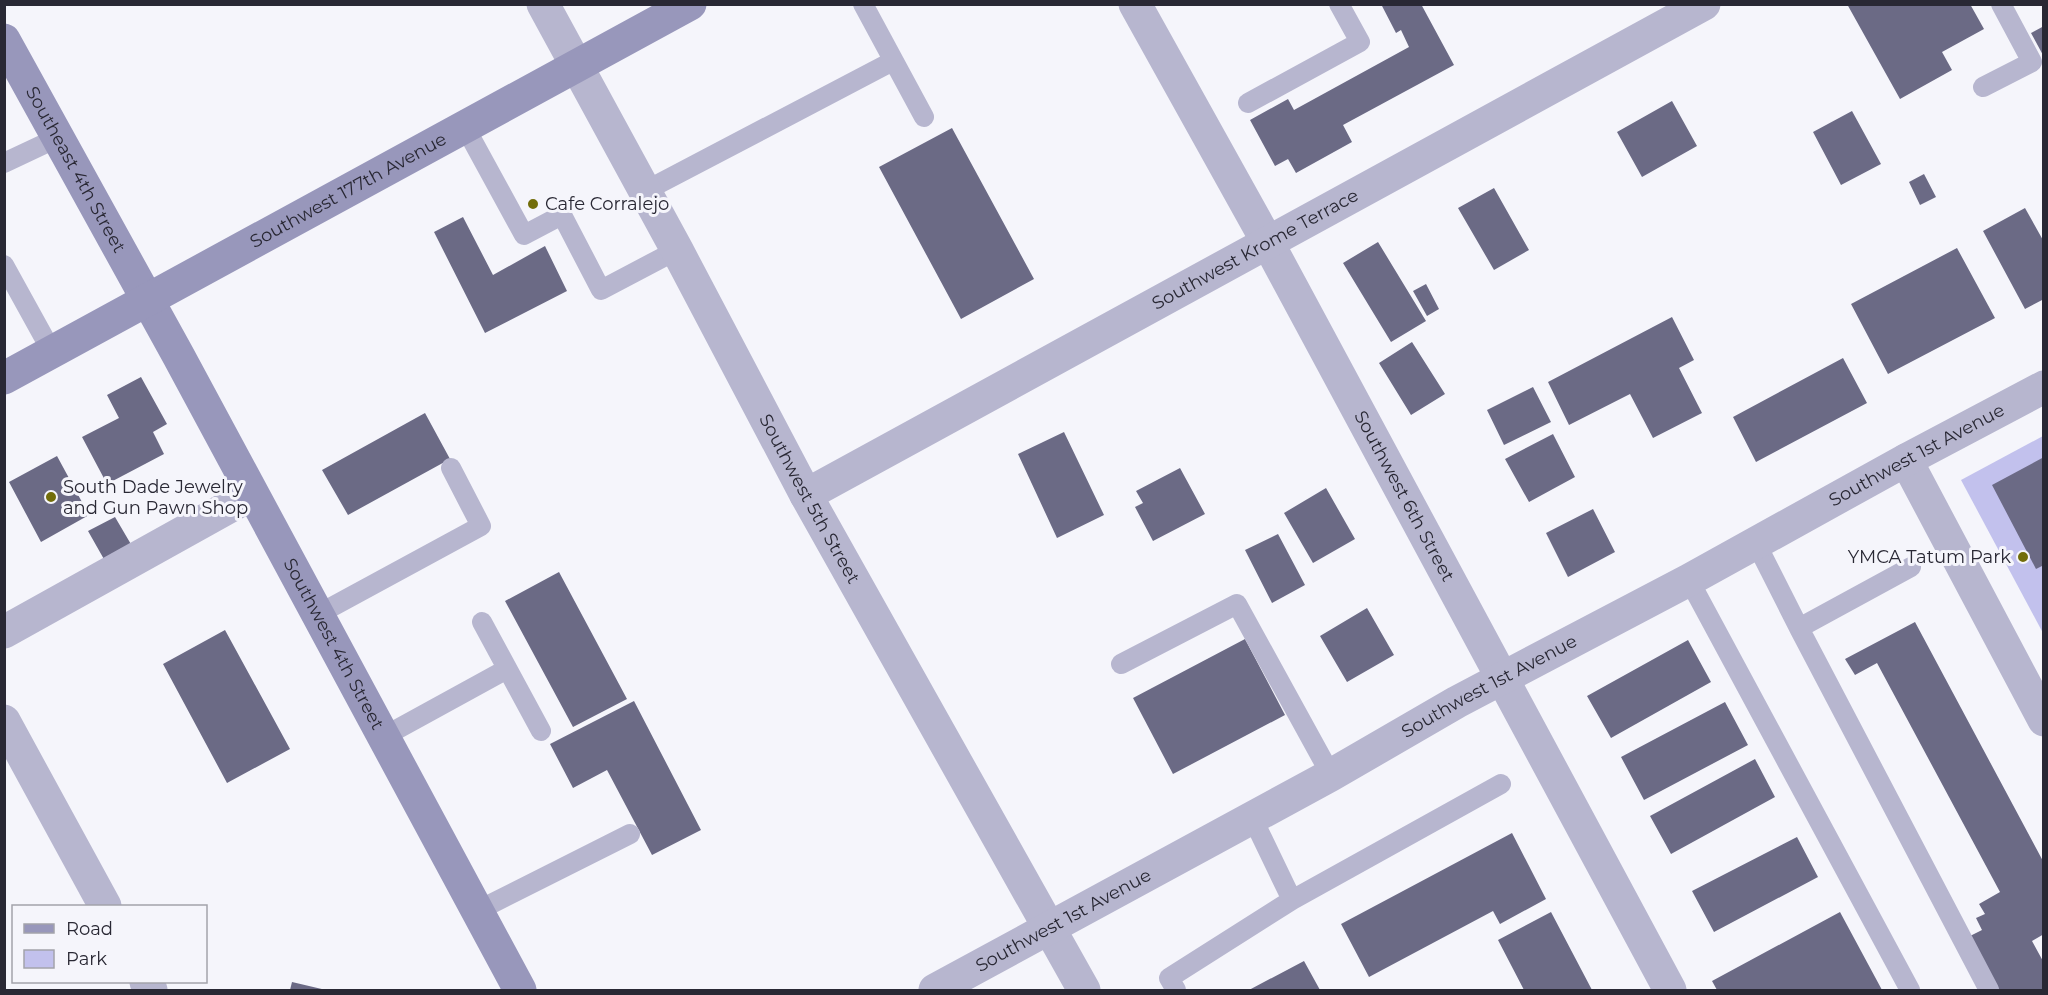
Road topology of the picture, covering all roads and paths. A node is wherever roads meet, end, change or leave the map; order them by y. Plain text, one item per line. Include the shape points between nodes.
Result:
1 (543, 4) edge
2 (690, 4) edge
3 (863, 4) edge
4 (1135, 4) edge
5 (1339, 4) edge
6 (1704, 4) edge
7 (2001, 4) edge
8 (4, 40) edge
9 (893, 61) junction
10 (577, 66) junction
11 (1983, 87) dead end
12 (1248, 103) dead end
13 (924, 117) dead end
14 (465, 127) junction
15 (57, 138) junction
16 (4, 163) edge
17 (645, 191) junction
18 (1268, 243) junction
19 (677, 250) junction
20 (4, 265) edge
21 (147, 299) junction
22 (52, 352) junction
23 (4, 378) edge
24 (2043, 387) edge
25 (1906, 460) junction
26 (451, 468) dead end
27 (252, 494) junction
28 (806, 495) junction
29 (1756, 543) junction
30 (1911, 567) dead end
31 (1689, 580) junction
32 (317, 615) junction
33 (482, 622) dead end
34 (1799, 628) junction
35 (4, 632) edge
36 (1120, 664) dead end
37 (507, 669) junction
38 (1501, 679) junction
39 (2036, 688) edge
40 (2043, 720) edge
41 (4, 721) edge
42 (541, 731) dead end
43 (383, 737) junction
44 (1331, 775) junction
45 (1501, 784) dead end
46 (1252, 818) junction
47 (630, 834) dead end
48 (1293, 900) junction
49 (104, 905) edge
50 (477, 911) junction
51 (1049, 928) junction
52 (520, 990) edge
53 (935, 990) edge
54 (1083, 990) edge
55 (1176, 990) edge
56 (1670, 990) edge
57 (1910, 990) edge
58 (1989, 990) edge

1 - 10 street, Southwest 5th Street
2 - 10 street, Southwest 177th Avenue
3 - 9 lane
4 - 18 street, Southwest 6th Street
5 - 12 lane via 1360,42
6 - 18 street, Southwest Krome Terrace
7 - 11 lane via 2032,62
8 - 15 street, Southeast 4th Street
9 - 13 lane
9 - 17 lane
10 - 14 street, Southwest 177th Avenue
10 - 17 street, Southwest 5th Street
14 - 19 lane via 524,235 562,215 601,290
14 - 21 street, Southwest 177th Avenue
15 - 16 lane
15 - 21 street, Southeast 4th Street
17 - 19 street, Southwest 5th Street
18 - 28 street, Southwest Krome Terrace
18 - 38 street, Southwest 6th Street
19 - 28 street, Southwest 5th Street
20 - 22 lane
21 - 22 street, Southwest 177th Avenue
21 - 27 street, Southwest 4th Street
22 - 23 street, Southwest 177th Avenue
24 - 25 street, Southwest 1st Avenue
25 - 29 street, Southwest 1st Avenue
25 - 39 street
26 - 32 lane via 481,526
27 - 32 street, Southwest 4th Street
27 - 35 street
28 - 51 street, Southwest 5th Street
29 - 31 street, Southwest 1st Avenue
29 - 34 lane
30 - 34 lane
31 - 38 street, Southwest 1st Avenue
31 - 57 lane
32 - 43 street, Southwest 4th Street
33 - 37 lane
34 - 58 lane
36 - 44 lane via 1237,604
37 - 42 lane
37 - 43 lane
38 - 44 street, Southwest 1st Avenue
38 - 56 street, Southwest 6th Street
39 - 40 street
41 - 49 street
43 - 50 street, Southwest 4th Street
44 - 46 street, Southwest 1st Avenue
45 - 48 lane
46 - 48 lane
46 - 51 street, Southwest 1st Avenue
47 - 50 lane
48 - 55 lane via 1169,978
50 - 52 street, Southwest 4th Street
51 - 53 street, Southwest 1st Avenue
51 - 54 street, Southwest 5th Street

